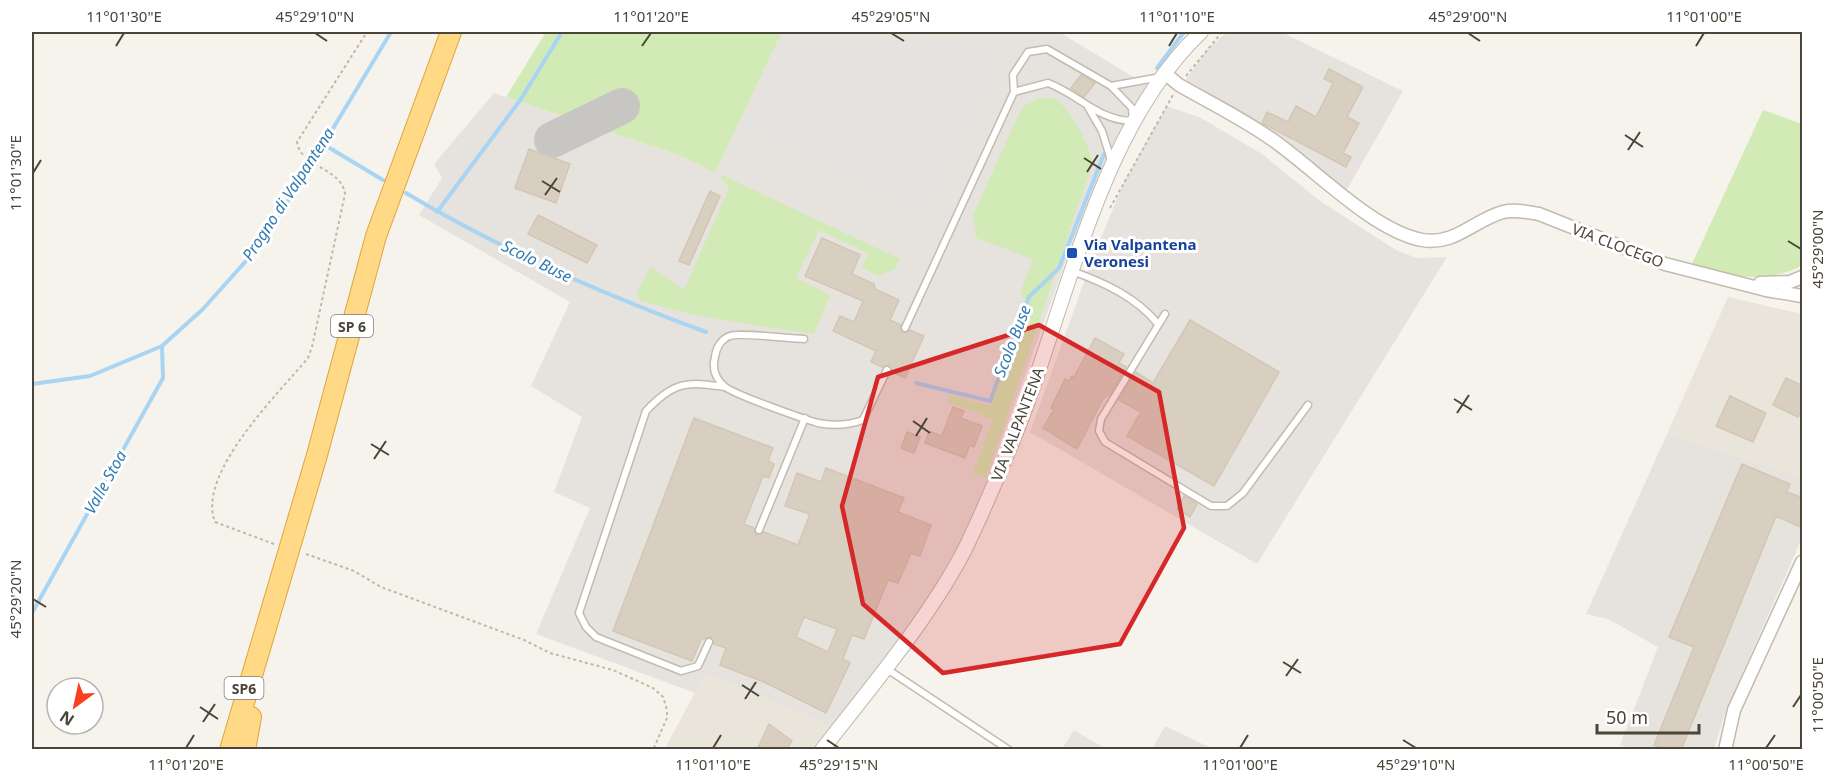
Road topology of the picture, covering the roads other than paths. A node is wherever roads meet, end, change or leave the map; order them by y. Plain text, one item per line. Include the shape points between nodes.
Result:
1 (451, 32) edge
2 (1201, 32) edge
3 (1165, 75) junction
4 (1111, 86) junction
5 (1014, 92) junction
6 (1088, 106) junction
7 (1133, 121) junction
8 (1110, 170) junction
9 (1072, 271) junction
10 (1803, 277) edge
11 (1749, 284) junction
12 (1803, 297) edge
13 (1165, 314) dead end
14 (1158, 324) junction
15 (905, 328) dead end
16 (804, 339) dead end
17 (887, 370) dead end
18 (725, 387) junction
19 (1308, 405) dead end
20 (805, 418) junction
21 (759, 530) dead end
22 (1803, 562) edge
23 (268, 626) junction
24 (709, 642) dead end
25 (885, 668) junction
26 (221, 750) edge
27 (230, 750) edge
28 (245, 750) edge
29 (822, 750) edge
30 (1009, 750) edge
31 (1725, 750) edge

1 - 23 highway, SP 6 via 376,236
2 - 3 street, VIA VALPANTENA
3 - 4 lane
3 - 7 street, VIA VALPANTENA
3 - 11 street, VIA CLOCEGO via 1271,139 1368,213 1421,240 1437,241 1459,235 1488,218 1512,211 1539,214 1665,264
4 - 5 lane via 1047,49 1035,49 1028,52 1013,75
4 - 7 lane via 1132,108
5 - 6 lane via 1048,82
5 - 15 lane
6 - 7 lane via 1119,121
6 - 8 lane via 1111,156
7 - 8 street, VIA VALPANTENA
8 - 9 street, VIA VALPANTENA
9 - 14 lane via 1117,290
9 - 25 street, VIA VALPANTENA via 1009,449 963,552
10 - 11 street, VIA CLOCEGO via 1790,282
11 - 12 street, VIA CLOCEGO
13 - 14 lane
14 - 19 lane via 1101,419 1099,431 1105,442 1211,506 1227,506 1243,493
16 - 18 lane via 732,335 721,342 713,363
17 - 20 lane via 863,420 849,425
18 - 20 lane
18 - 24 lane via 678,385 664,392 646,411 579,613 596,637 681,671 698,666
20 - 21 lane
22 - 31 street via 1734,710
23 - 26 highway, SP6
23 - 27 highway, SP 6
23 - 28 highway, SP6
25 - 29 street, VIA VALPANTENA
25 - 30 lane

